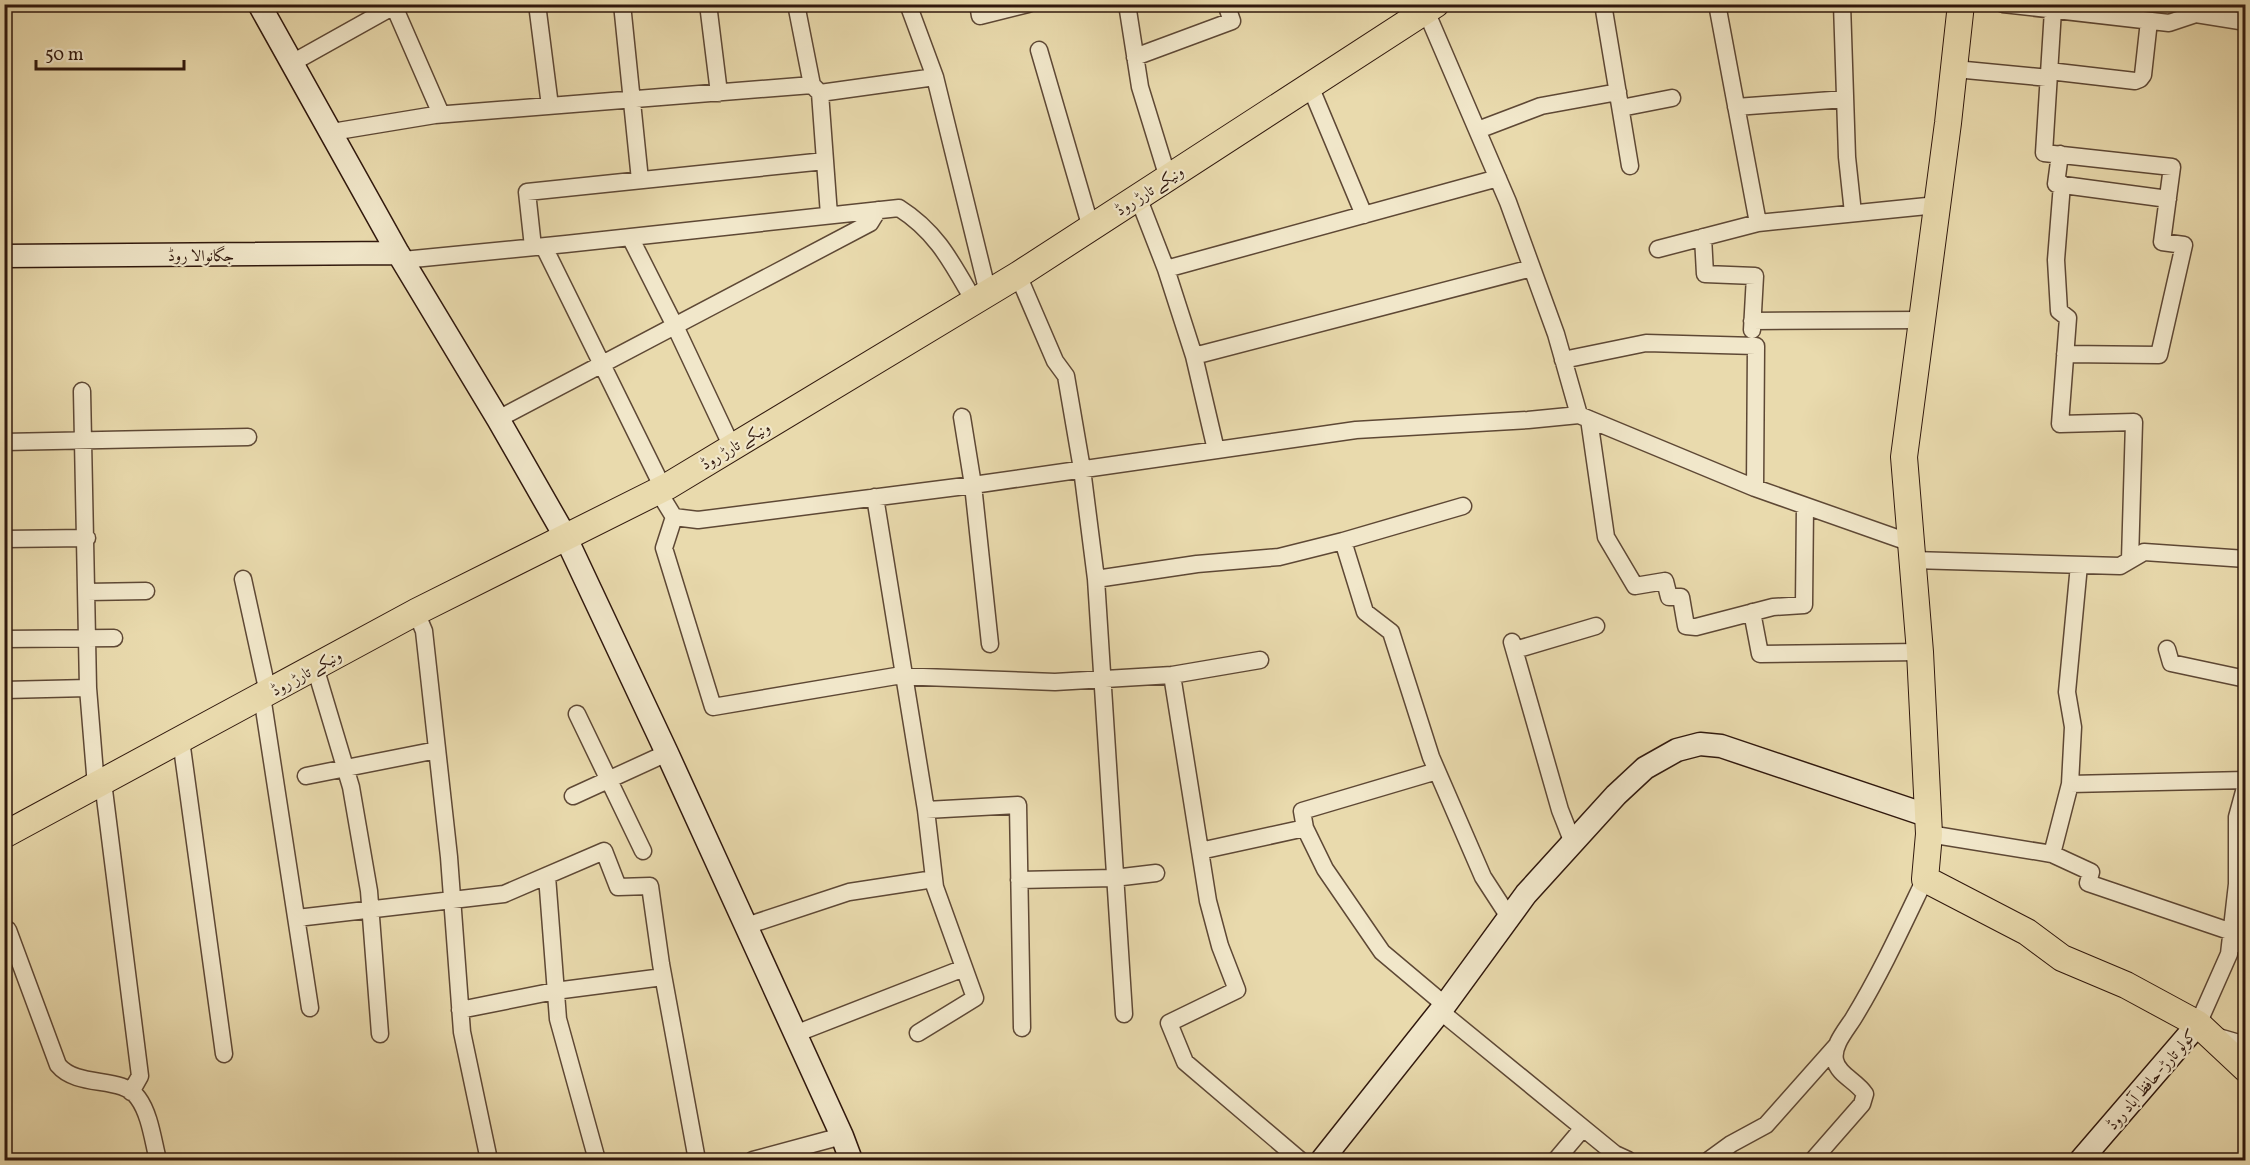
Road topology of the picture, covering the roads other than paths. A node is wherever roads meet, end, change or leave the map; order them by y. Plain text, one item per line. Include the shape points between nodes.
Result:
1 (259, 4) edge
2 (537, 4) edge
3 (622, 4) edge
4 (708, 4) edge
5 (796, 4) edge
6 (908, 4) edge
7 (978, 4) edge
8 (1028, 4) edge
9 (1127, 4) edge
10 (1226, 4) edge
11 (1603, 4) edge
12 (1717, 4) edge
13 (1842, 4) edge
14 (1962, 4) edge
15 (2003, 4) edge
16 (394, 5) edge
17 (1425, 9) edge
18 (2053, 10) junction
19 (2149, 21) junction
20 (2246, 22) edge
21 (1039, 50) dead end
22 (1135, 57) junction
23 (292, 63) junction
24 (1954, 69) junction
25 (2049, 75) junction
26 (934, 77) junction
27 (1310, 86) junction
28 (816, 89) junction
29 (719, 93) junction
30 (1672, 98) dead end
31 (1845, 99) junction
32 (632, 100) junction
33 (1619, 100) junction
34 (550, 106) junction
35 (1736, 107) junction
36 (441, 114) junction
37 (1478, 130) junction
38 (332, 132) junction
39 (2060, 154) junction
40 (825, 161) junction
41 (1630, 166) dead end
42 (1168, 178) junction
43 (1498, 178) junction
44 (640, 180) junction
45 (2062, 184) junction
46 (1138, 197) junction
47 (2168, 199) junction
48 (1937, 205) junction
49 (878, 210) junction
50 (1853, 213) junction
51 (830, 215) junction
52 (1364, 215) junction
53 (1758, 223) junction
54 (1091, 228) junction
55 (630, 237) junction
56 (1703, 237) junction
57 (538, 247) junction
58 (1658, 249) dead end
59 (4, 256) edge
60 (400, 256) junction
61 (1532, 268) junction
62 (1166, 269) junction
63 (1018, 275) junction
64 (981, 297) junction
65 (1922, 320) junction
66 (1752, 321) junction
67 (675, 326) junction
68 (1751, 346) junction
69 (2065, 354) junction
70 (1194, 356) junction
71 (1563, 360) junction
72 (602, 365) junction
73 (82, 391) dead end
74 (962, 417) dead end
75 (1584, 417) junction
76 (498, 419) junction
77 (248, 437) dead end
78 (84, 440) junction
79 (4, 442) edge
80 (732, 447) junction
81 (1216, 450) junction
82 (1082, 469) junction
83 (973, 485) junction
84 (1755, 488) junction
85 (660, 489) junction
86 (875, 497) junction
87 (1463, 506) dead end
88 (1804, 506) junction
89 (674, 517) junction
90 (565, 536) junction
91 (87, 538) junction
92 (4, 539) edge
93 (1343, 542) junction
94 (1912, 551) junction
95 (2246, 559) edge
96 (2130, 560) junction
97 (2079, 565) junction
98 (243, 579) dead end
99 (1096, 579) junction
100 (146, 591) dead end
101 (87, 592) junction
102 (416, 612) junction
103 (1752, 612) junction
104 (1596, 626) dead end
105 (88, 638) junction
106 (114, 638) dead end
107 (4, 639) edge
108 (990, 644) dead end
109 (2168, 649) dead end
110 (1920, 652) junction
111 (1260, 660) dead end
112 (315, 667) junction
113 (1172, 675) junction
114 (905, 676) junction
115 (1103, 679) junction
116 (2246, 679) edge
117 (88, 688) junction
118 (4, 690) edge
119 (265, 694) junction
120 (577, 714) dead end
121 (181, 740) junction
122 (437, 750) junction
123 (667, 753) junction
124 (345, 768) junction
125 (1437, 771) junction
126 (306, 776) dead end
127 (609, 779) junction
128 (2246, 782) edge
129 (100, 784) junction
130 (2070, 784) junction
131 (573, 796) dead end
132 (926, 810) junction
133 (1928, 825) junction
134 (1305, 828) junction
135 (4, 835) edge
136 (1573, 843) junction
137 (644, 851) dead end
138 (1200, 851) junction
139 (2052, 854) junction
140 (1156, 873) dead end
141 (547, 876) junction
142 (1114, 878) junction
143 (934, 879) junction
144 (1925, 879) junction
145 (1019, 880) junction
146 (2242, 884) edge
147 (452, 898) junction
148 (370, 909) junction
149 (1509, 917) junction
150 (297, 918) junction
151 (746, 926) junction
152 (8, 930) dead end
153 (2236, 940) edge
154 (964, 968) junction
155 (663, 977) junction
156 (555, 991) junction
157 (310, 1008) dead end
158 (1442, 1008) junction
159 (460, 1010) junction
160 (1124, 1014) dead end
161 (1022, 1028) dead end
162 (2203, 1029) junction
163 (380, 1034) dead end
164 (795, 1034) junction
165 (918, 1034) dead end
166 (1837, 1045) junction
167 (2246, 1045) edge
168 (224, 1054) dead end
169 (2246, 1069) edge
170 (131, 1092) junction
171 (1583, 1128) junction
172 (842, 1136) junction
173 (158, 1161) edge
174 (489, 1161) edge
175 (597, 1161) edge
176 (697, 1161) edge
177 (753, 1161) edge
178 (851, 1161) edge
179 (1300, 1161) edge
180 (1322, 1161) edge
181 (1556, 1161) edge
182 (1628, 1161) edge
183 (1709, 1161) edge
184 (1813, 1161) edge
185 (2081, 1161) edge

1 - 23 main road
2 - 34 street
3 - 32 street
4 - 29 street
5 - 28 street
6 - 26 street
7 - 8 street via 980,16
9 - 22 street
10 - 22 street via 1232,21
11 - 33 street
12 - 35 street
13 - 31 street
14 - 24 main road
15 - 18 street
16 - 23 street
16 - 36 street
17 - 27 main road, ونیکے تارڑ روڈ
17 - 37 street
18 - 19 street
18 - 25 street
19 - 20 street via 2169,23 2196,14
19 - 25 street via 2140,80
21 - 54 street
22 - 42 street via 1140,87
23 - 38 main road
24 - 25 street
24 - 48 main road
25 - 39 street via 2044,153
26 - 28 street
26 - 64 street
27 - 42 main road, ونیکے تارڑ روڈ
27 - 52 street
28 - 29 street
28 - 40 street
29 - 32 street
30 - 33 street
31 - 35 street
31 - 50 street
32 - 34 street
32 - 44 street
33 - 37 street via 1541,106
33 - 41 street
34 - 36 street
35 - 53 street
36 - 38 street
37 - 43 street
38 - 60 main road
39 - 45 street via 2056,184
39 - 47 street via 2172,167
40 - 44 street
40 - 51 street
42 - 46 main road, ونیکے تارڑ روڈ
43 - 52 street
43 - 61 street
44 - 57 street via 527,192
45 - 47 street
45 - 69 street via 2056,260 2059,311 2068,318
46 - 54 main road, ونیکے تارڑ روڈ
46 - 62 street
47 - 69 street via 2162,242 2184,245 2159,355
48 - 50 street
48 - 65 main road
49 - 51 street
49 - 64 street via 899,207 915,218 939,242
49 - 67 street via 870,223
50 - 53 street
51 - 55 street
52 - 62 street
53 - 56 street
54 - 63 main road, ونیکے تارڑ روڈ
55 - 57 street
55 - 67 street
56 - 58 street
56 - 66 street via 1705,274 1755,276
57 - 60 street
57 - 72 street
59 - 60 main road, جگانوالا روڈ
60 - 76 main road
61 - 70 street
61 - 71 street
62 - 70 street
63 - 64 main road, ونیکے تارڑ روڈ
63 - 82 street via 1054,361 1066,376
64 - 80 main road, ونیکے تارڑ روڈ
65 - 66 street
65 - 94 main road via 1904,457
66 - 68 street
67 - 72 street
67 - 80 street
68 - 71 street via 1646,344
68 - 84 street via 1756,346
69 - 96 street via 2060,424 2134,422
70 - 81 street
71 - 75 street
72 - 76 street
72 - 85 street
73 - 78 street
74 - 83 street
75 - 81 street via 1356,430
75 - 84 street
75 - 103 street via 1605,537 1635,586 1665,581 1669,597 1681,597 1686,626 1696,627
76 - 90 main road
77 - 78 street
78 - 79 street
78 - 91 street
80 - 85 main road, ونیکے تارڑ روڈ
81 - 82 street
82 - 83 street
82 - 99 street
83 - 86 street
83 - 108 street
84 - 88 street
85 - 89 street
85 - 90 main road, ونیکے تارڑ روڈ
86 - 89 street via 698,520
86 - 114 street
87 - 93 street
88 - 94 street
88 - 103 street via 1804,605
89 - 114 street via 664,548 713,707
90 - 102 main road, ونیکے تارڑ روڈ
90 - 123 main road
91 - 92 street
91 - 101 street
93 - 99 street via 1279,557
93 - 125 street via 1365,612 1391,632
94 - 97 street
94 - 110 main road
95 - 96 street via 2144,552
96 - 97 street via 2120,566
97 - 130 street via 2067,692 2073,727
98 - 119 street
99 - 115 street
100 - 101 street
101 - 105 street
102 - 112 main road, ونیکے تارڑ روڈ
102 - 122 street via 424,631
103 - 110 street via 1760,654
104 - 136 street via 1514,646
105 - 106 street
105 - 107 street
105 - 117 street
109 - 116 street via 2171,663
110 - 133 main road
111 - 113 street
112 - 119 main road, ونیکے تارڑ روڈ
112 - 124 street
113 - 115 street
113 - 138 street
114 - 115 street via 1055,682
114 - 132 street
115 - 142 street
117 - 118 street
117 - 129 street
119 - 121 main road, ونیکے تارڑ روڈ
119 - 150 street
120 - 127 street
121 - 129 main road, ونیکے تارڑ روڈ
121 - 168 street
122 - 124 street
122 - 147 street
123 - 127 street
123 - 151 main road
124 - 126 street
124 - 148 street
125 - 134 street via 1302,811
125 - 149 street via 1483,877
127 - 131 street
127 - 137 street
128 - 130 street
128 - 146 street via 2237,817
129 - 135 main road, ونیکے تارڑ روڈ
129 - 170 street via 140,1076
130 - 139 street
132 - 143 street
132 - 145 street via 1018,805
133 - 136 main road via 1721,746 1700,744 1677,750 1645,768
133 - 139 street
133 - 144 main road
134 - 138 street
134 - 158 street via 1326,868 1382,952
136 - 149 main road
138 - 179 street via 1208,901 1237,990 1169,1023 1185,1062
139 - 153 street via 2091,872 2088,883
140 - 142 street
141 - 147 street via 504,894
141 - 155 street via 604,851 618,887 650,886
141 - 156 street
142 - 145 street
142 - 160 street
143 - 151 street via 849,892
143 - 154 street
144 - 162 main road via 2027,932 2062,958 2127,985
144 - 166 street via 1879,976
145 - 161 street
146 - 153 street
147 - 148 street
147 - 159 street
148 - 150 street
148 - 163 street
149 - 158 main road
150 - 157 street
151 - 164 main road
152 - 170 street via 58,1065 66,1075 124,1087
153 - 162 street
154 - 164 street
154 - 165 street via 975,998
155 - 156 street
155 - 176 street
156 - 159 street
156 - 175 street via 558,1019
158 - 171 street
158 - 180 main road
159 - 174 street
162 - 167 street
162 - 169 main road
162 - 185 main road, کولو تارڑ-حافظ آباد روڈ
164 - 172 main road
166 - 183 street via 1766,1125
166 - 184 street via 1834,1059 1839,1069 1865,1094 1862,1104
170 - 173 street via 144,1108
171 - 181 street
171 - 182 street
172 - 177 street
172 - 178 main road

